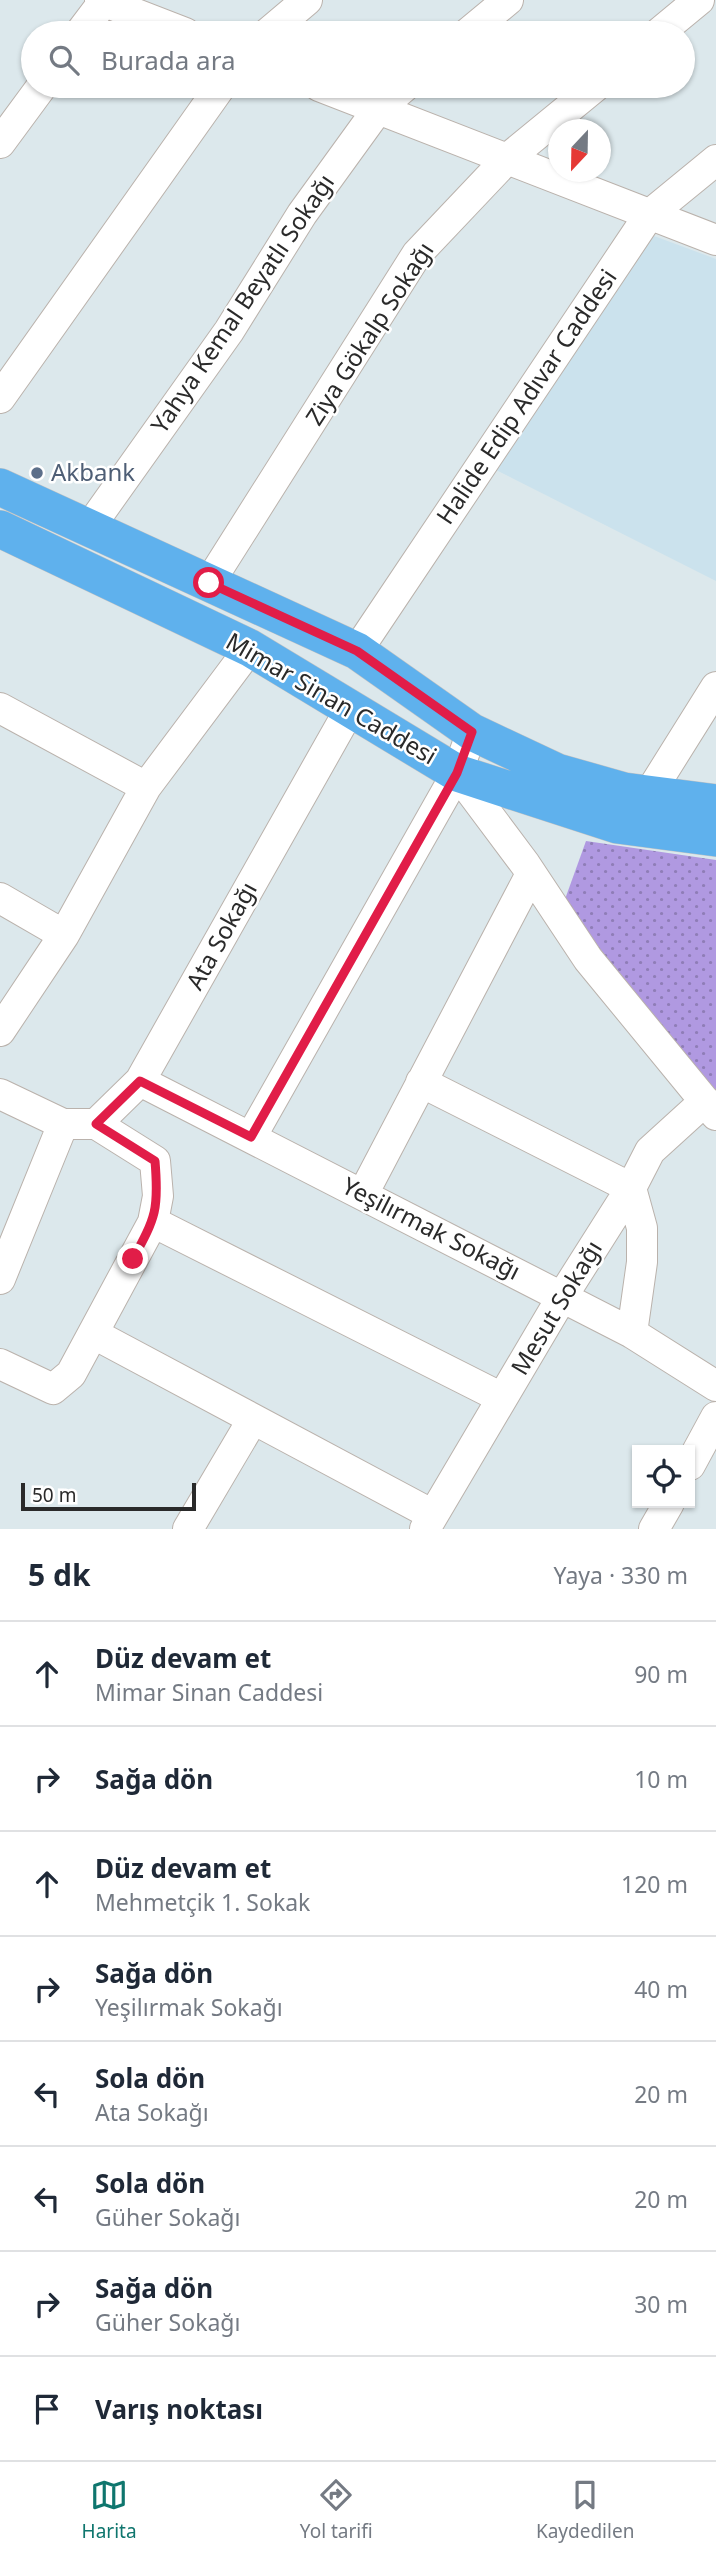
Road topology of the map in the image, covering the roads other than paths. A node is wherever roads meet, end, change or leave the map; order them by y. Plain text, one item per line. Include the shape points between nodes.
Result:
1 (103, 0) edge
2 (307, 0) edge
3 (508, 0) edge
4 (699, 0) edge
5 (88, 21) edge
6 (155, 21) edge
7 (282, 21) edge
8 (483, 21) edge
9 (674, 21) edge
10 (33, 98) edge
11 (212, 98) edge
12 (350, 98) edge
13 (391, 98) edge
14 (582, 98) edge
15 (378, 109) junction
16 (0, 143) edge
17 (508, 159) junction
18 (716, 160) edge
19 (649, 215) junction
20 (716, 240) edge
21 (0, 398) edge
22 (0, 487) edge
23 (89, 528) junction
24 (0, 529) edge
25 (209, 583) junction
26 (250, 648) junction
27 (357, 651) junction
28 (716, 687) edge
29 (0, 708) edge
30 (350, 709) junction
31 (472, 732) junction
32 (515, 752) junction
33 (457, 773) junction
34 (146, 787) junction
35 (506, 788) junction
36 (649, 794) junction
37 (716, 803) edge
38 (716, 838) edge
39 (528, 869) junction
40 (0, 898) edge
41 (64, 936) junction
42 (3, 1022) edge
43 (140, 1081) junction
44 (421, 1082) junction
45 (0, 1094) edge
46 (710, 1108) edge
47 (63, 1124) junction
48 (96, 1124) junction
49 (251, 1137) junction
50 (631, 1188) junction
51 (363, 1194) junction
52 (153, 1222) junction
53 (0, 1279) edge
54 (562, 1297) junction
55 (632, 1333) junction
56 (94, 1334) junction
57 (0, 1364) edge
58 (716, 1386) edge
59 (502, 1398) junction
60 (716, 1417) edge
61 (253, 1419) junction
62 (695, 1456) edge
63 (666, 1508) edge
64 (429, 1522) edge
65 (188, 1529) edge
66 (654, 1529) edge

1 - 5 street
1 - 6 street
2 - 7 street
3 - 8 street
4 - 9 street
10 - 16 street
11 - 21 street
12 - 15 street
13 - 15 street, Yahya Kemal Beyatlı Sokağı
14 - 17 street, Ziya Gökalp Sokağı
15 - 17 street
15 - 23 street, Yahya Kemal Beyatlı Sokağı
17 - 19 street
17 - 25 street, Ziya Gökalp Sokağı via 417,254
18 - 19 street, Halide Edip Adıvar Caddesi
19 - 20 street
19 - 27 street, Halide Edip Adıvar Caddesi
22 - 23 main road, Mimar Sinan Caddesi
23 - 25 main road, Mimar Sinan Caddesi
24 - 26 main road, Mimar Sinan Caddesi
25 - 27 main road, Mimar Sinan Caddesi
26 - 30 main road, Mimar Sinan Caddesi
26 - 34 street
27 - 31 main road, Mimar Sinan Caddesi
28 - 36 street
29 - 34 street
30 - 33 main road, Mimar Sinan Caddesi
30 - 43 street, Ata Sokağı
31 - 32 main road, Mimar Sinan Caddesi
31 - 33 street
32 - 35 street
32 - 36 main road, Mimar Sinan Caddesi via 557,772
33 - 35 main road, Mimar Sinan Caddesi
33 - 39 street
33 - 49 street
34 - 41 street
35 - 38 main road, Mimar Sinan Caddesi via 617,825
35 - 39 street
36 - 37 main road, Mimar Sinan Caddesi
39 - 44 street
39 - 46 street via 589,959
40 - 41 street
41 - 42 street
43 - 48 street, Ata Sokağı
43 - 49 street, Yeşilırmak Sokağı
44 - 50 street
44 - 51 street
45 - 47 street
46 - 50 street, Mesut Sokağı via 650,1151
47 - 48 street
47 - 53 street
48 - 52 street via 155,1161 158,1196
49 - 51 street, Yeşilırmak Sokağı
50 - 54 street, Mesut Sokağı
50 - 55 street via 642,1228
51 - 54 street, Yeşilırmak Sokağı
52 - 56 street
52 - 59 street
54 - 55 street, Yeşilırmak Sokağı
54 - 59 street, Mesut Sokağı
55 - 58 street, Yeşilırmak Sokağı
56 - 57 street via 71,1374 53,1389
56 - 61 street
59 - 64 street, Mesut Sokağı
60 - 62 street
61 - 64 street
61 - 65 street
63 - 66 street

